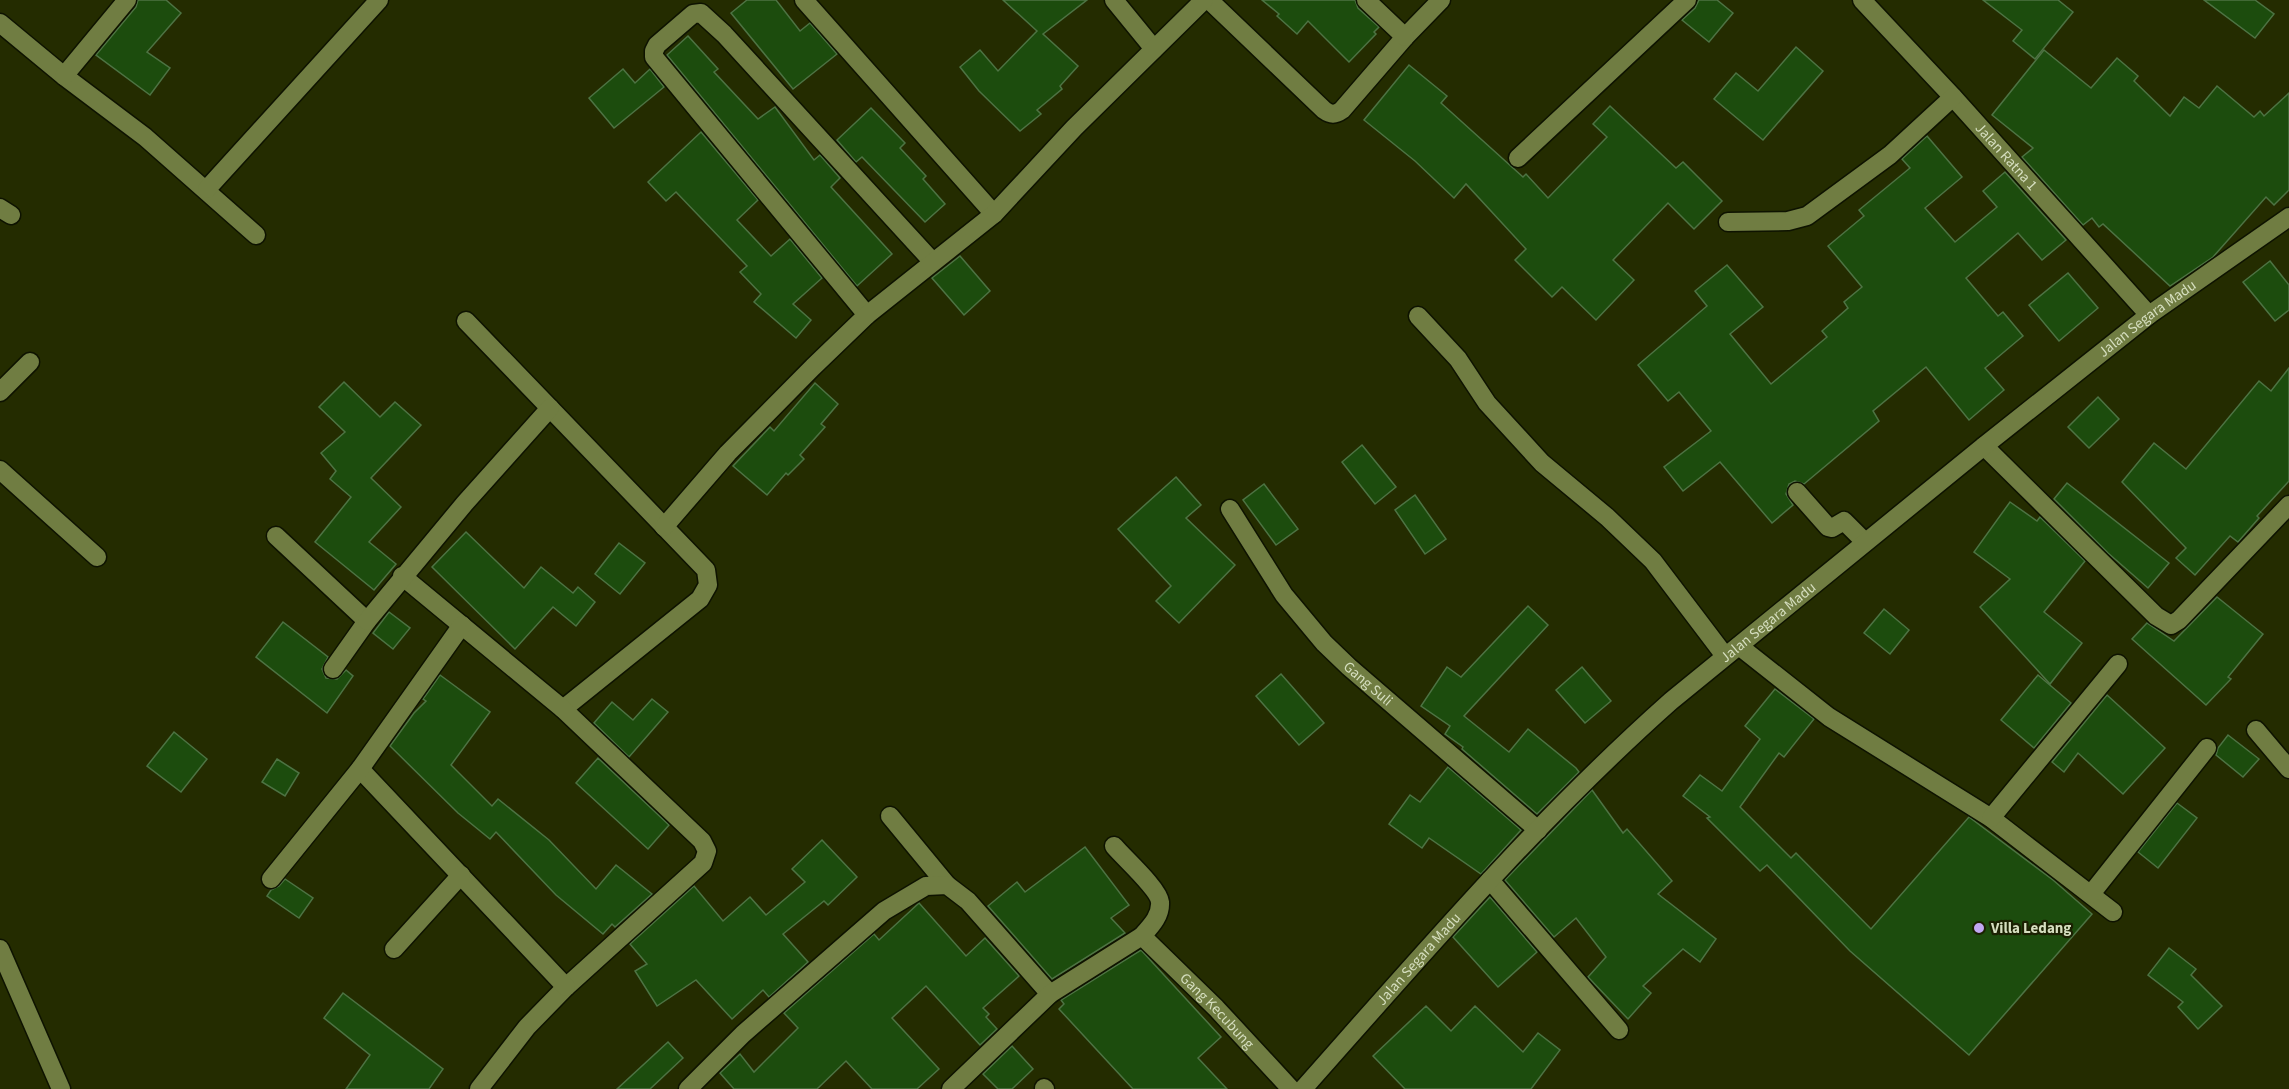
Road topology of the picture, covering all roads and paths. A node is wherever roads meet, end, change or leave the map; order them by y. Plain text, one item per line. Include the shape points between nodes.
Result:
1 (127, 0) edge
2 (379, 0) edge
3 (804, 0) edge
4 (1113, 0) edge
5 (1206, 0) edge
6 (1366, 0) edge
7 (1441, 0) edge
8 (1687, 0) edge
9 (1862, 0) edge
10 (0, 23) edge
11 (1405, 37) junction
12 (1154, 50) junction
13 (64, 76) junction
14 (1953, 98) junction
15 (1518, 158) dead end
16 (207, 189) junction
17 (994, 214) junction
18 (2289, 217) edge
19 (1728, 222) dead end
20 (256, 235) dead end
21 (932, 261) junction
22 (867, 315) junction
23 (2149, 315) junction
24 (1418, 316) dead end
25 (466, 321) dead end
26 (30, 362) dead end
27 (0, 392) edge
28 (550, 408) junction
29 (1984, 446) junction
30 (0, 470) edge
31 (1797, 492) dead end
32 (2289, 506) edge
33 (1230, 509) dead end
34 (664, 526) junction
35 (276, 536) dead end
36 (1865, 542) junction
37 (97, 557) dead end
38 (402, 576) junction
39 (367, 621) junction
40 (462, 625) junction
41 (1732, 651) junction
42 (2118, 664) dead end
43 (333, 669) dead end
44 (563, 708) junction
45 (2256, 730) dead end
46 (2207, 748) dead end
47 (360, 769) junction
48 (2289, 769) edge
49 (890, 816) dead end
50 (1991, 818) junction
51 (1538, 830) junction
52 (1114, 846) dead end
53 (461, 875) junction
54 (271, 879) dead end
55 (1490, 880) junction
56 (947, 885) junction
57 (2091, 894) junction
58 (2113, 912) dead end
59 (1142, 936) junction
60 (0, 949) edge
61 (394, 949) dead end
62 (566, 987) junction
63 (1050, 994) junction
64 (1619, 1030) dead end
65 (61, 1089) edge
66 (479, 1089) edge
67 (688, 1089) edge
68 (951, 1089) edge
69 (1291, 1089) edge
70 (1303, 1089) edge

1 - 13 street
2 - 16 street
3 - 17 street
4 - 12 street
5 - 11 street via 1332,114 1342,110
5 - 12 street
6 - 11 street
7 - 11 street
8 - 15 street
9 - 14 street, Jalan Ratna 1
10 - 13 street
12 - 17 street
13 - 16 street
14 - 19 street via 1890,155 1807,216 1788,221
14 - 23 street, Jalan Ratna 1
16 - 20 street
17 - 21 street
18 - 23 street, Jalan Segara Madu
21 - 22 street
21 - 22 street via 724,34 701,13 693,14 657,45 654,57
22 - 34 street via 749,430
23 - 29 street, Jalan Segara Madu
24 - 41 street via 1458,359 1487,403 1542,463 1653,561
25 - 28 street
26 - 27 street
28 - 34 street
28 - 38 street
29 - 32 street via 2156,616 2171,625
29 - 36 street, Jalan Segara Madu
30 - 37 street
31 - 36 street via 1828,527 1845,521
33 - 51 street, Gang Suli via 1284,595 1324,643
34 - 44 street via 706,570 708,585 700,599
35 - 39 street
36 - 41 street, Jalan Segara Madu
38 - 39 street
38 - 40 street
39 - 43 street
40 - 44 street
40 - 47 street
41 - 50 street
41 - 51 street, Jalan Segara Madu via 1635,732
42 - 50 street
44 - 62 street via 702,841 707,851 703,863
45 - 48 street
46 - 57 street
47 - 53 street
47 - 54 street
49 - 56 street
50 - 57 street
51 - 55 street, Jalan Segara Madu
52 - 59 street via 1159,897 1157,917
53 - 61 street
53 - 62 street
55 - 64 street
55 - 70 street, Jalan Segara Madu
56 - 63 street via 968,901
56 - 67 street via 926,886 884,911 743,1034
57 - 58 street
59 - 63 street
59 - 69 street, Gang Kecubung
60 - 65 street
62 - 66 street via 527,1027
63 - 68 street

